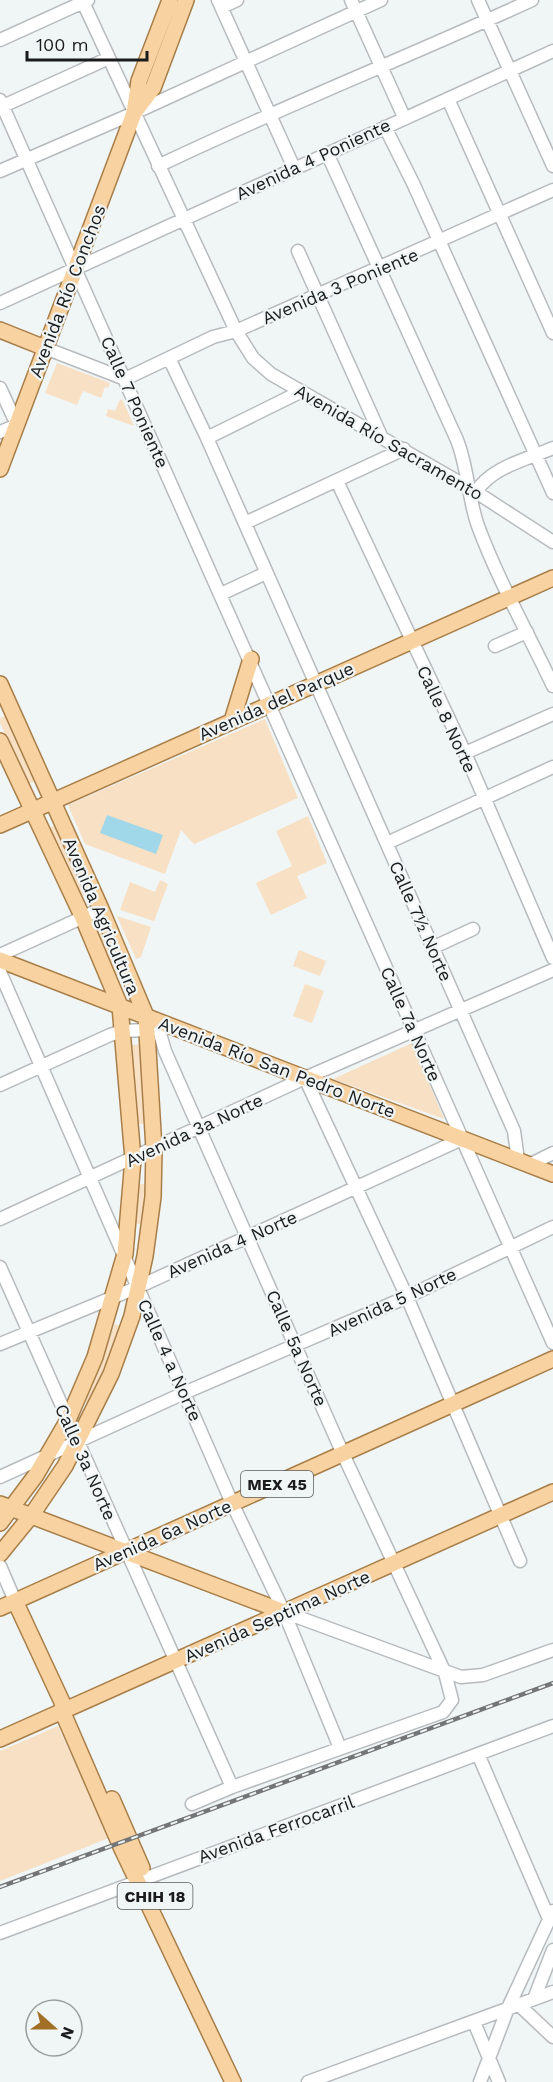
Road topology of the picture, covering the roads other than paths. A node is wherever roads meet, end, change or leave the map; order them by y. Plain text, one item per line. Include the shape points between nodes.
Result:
1 (170, 0) edge
2 (186, 0) edge
3 (237, 0) edge
4 (381, 0) edge
5 (478, 0) edge
6 (532, 0) edge
7 (84, 1) edge
8 (220, 3) edge
9 (353, 6) edge
10 (487, 21) junction
11 (0, 40) edge
12 (553, 51) edge
13 (109, 58) junction
14 (246, 61) junction
15 (381, 67) junction
16 (509, 70) junction
17 (448, 99) junction
18 (1, 103) edge
19 (269, 112) junction
20 (134, 113) junction
21 (404, 117) junction
22 (385, 127) junction
23 (327, 153) junction
24 (27, 159) junction
25 (158, 166) junction
26 (553, 166) edge
27 (294, 168) junction
28 (0, 171) edge
29 (553, 190) edge
30 (500, 214) junction
31 (184, 218) junction
32 (440, 242) junction
33 (298, 251) dead end
34 (381, 268) junction
35 (75, 269) junction
36 (320, 295) junction
37 (0, 303) edge
38 (0, 330) edge
39 (236, 331) junction
40 (553, 333) edge
41 (45, 348) junction
42 (169, 358) junction
43 (125, 379) junction
44 (0, 388) edge
45 (302, 392) junction
46 (17, 425) junction
47 (0, 432) edge
48 (381, 436) junction
49 (207, 438) junction
50 (553, 447) edge
51 (404, 449) junction
52 (536, 455) junction
53 (0, 469) edge
54 (337, 481) junction
55 (472, 490) junction
56 (553, 492) edge
57 (245, 523) junction
58 (553, 542) edge
59 (266, 573) junction
60 (553, 578) edge
61 (221, 594) junction
62 (510, 597) junction
63 (527, 632) junction
64 (410, 642) junction
65 (495, 646) dead end
66 (251, 659) junction
67 (315, 684) junction
68 (553, 686) edge
69 (1, 690) edge
70 (270, 704) junction
71 (553, 714) edge
72 (232, 721) junction
73 (0, 741) edge
74 (465, 753) junction
75 (553, 767) edge
76 (484, 798) junction
77 (52, 802) junction
78 (32, 811) junction
79 (0, 825) edge
80 (387, 843) junction
81 (101, 909) junction
82 (83, 918) junction
83 (473, 929) dead end
84 (434, 947) junction
85 (0, 955) edge
86 (553, 958) edge
87 (0, 960) edge
88 (553, 970) edge
89 (0, 972) edge
90 (120, 1006) junction
91 (460, 1012) junction
92 (149, 1022) junction
93 (123, 1031) junction
94 (415, 1032) junction
95 (41, 1066) junction
96 (305, 1078) junction
97 (0, 1085) edge
98 (200, 1129) junction
99 (462, 1139) junction
100 (154, 1149) junction
101 (553, 1153) edge
102 (133, 1159) junction
103 (524, 1163) junction
104 (551, 1171) edge
105 (91, 1178) junction
106 (358, 1188) junction
107 (0, 1219) edge
108 (553, 1227) edge
109 (246, 1237) junction
110 (510, 1247) junction
111 (125, 1254) junction
112 (0, 1267) edge
113 (138, 1287) junction
114 (114, 1296) junction
115 (407, 1297) junction
116 (28, 1332) junction
117 (553, 1343) edge
118 (0, 1344) edge
119 (297, 1346) junction
120 (553, 1359) edge
121 (184, 1393) junction
122 (452, 1404) junction
123 (68, 1420) junction
124 (78, 1442) junction
125 (344, 1454) junction
126 (45, 1458) junction
127 (0, 1477) edge
128 (553, 1492) edge
129 (232, 1503) junction
130 (6, 1506) edge
131 (501, 1515) junction
132 (31, 1516) junction
133 (0, 1523) edge
134 (126, 1552) junction
135 (0, 1554) edge
136 (520, 1561) dead end
137 (394, 1562) junction
138 (0, 1566) edge
139 (15, 1601) junction
140 (0, 1608) edge
141 (284, 1612) junction
142 (553, 1650) edge
143 (176, 1662) junction
144 (445, 1672) junction
145 (65, 1709) junction
146 (553, 1726) edge
147 (0, 1739) edge
148 (340, 1748) junction
149 (478, 1754) junction
150 (232, 1787) junction
151 (192, 1804) dead end
152 (141, 1879) junction
153 (551, 1915) edge
154 (0, 1933) edge
155 (553, 1950) edge
156 (553, 1992) edge
157 (534, 1999) junction
158 (513, 2006) junction
159 (474, 2022) junction
160 (553, 2037) edge
161 (489, 2058) junction
162 (233, 2082) edge
163 (240, 2082) edge
164 (308, 2082) edge
165 (480, 2082) edge
166 (499, 2082) edge

1 - 20 main road, Avenida Río Conchos via 139,81
2 - 20 main road, Avenida Río Conchos via 153,88
3 - 8 street
4 - 9 street
5 - 10 street
6 - 10 street
7 - 11 street
7 - 13 street, Avenida Río Sacramento
8 - 14 street
9 - 14 street
9 - 15 street
10 - 15 street
10 - 16 street
12 - 16 street, Avenida 4 Poniente
13 - 18 street
13 - 20 street, Avenida Río Sacramento
14 - 19 street
14 - 20 street
15 - 19 street
15 - 21 street
16 - 17 street, Avenida 4 Poniente
16 - 26 street
17 - 21 street, Avenida 4 Poniente
17 - 30 street
18 - 24 street, Calle 7 Poniente
19 - 25 street
19 - 27 street
20 - 24 street
20 - 25 street, Avenida Río Sacramento
20 - 35 main road, Avenida Río Conchos
21 - 22 street, Avenida 4 Poniente
22 - 23 street, Avenida 4 Poniente
22 - 32 street
23 - 27 street, Avenida 4 Poniente
23 - 34 street
24 - 28 street
24 - 35 street, Calle 7 Poniente
25 - 31 street, Avenida Río Sacramento
27 - 31 street, Avenida 4 Poniente
29 - 30 street, Avenida 3 Poniente
30 - 32 street, Avenida 3 Poniente
30 - 40 street
31 - 35 street, Avenida 4 Poniente
31 - 39 street, Avenida Río Sacramento
32 - 34 street, Avenida 3 Poniente
32 - 52 street
33 - 36 street
34 - 36 street, Avenida 3 Poniente
34 - 55 street via 461,449
35 - 37 street, Avenida 4 Poniente
35 - 41 main road, Avenida Río Conchos
35 - 43 street, Calle 7 Poniente
36 - 39 street, Avenida 3 Poniente
36 - 48 street
38 - 41 main road
39 - 42 street, Avenida 3 Poniente via 213,337
39 - 45 street, Avenida Río Sacramento via 261,366
41 - 43 street
41 - 46 main road, Avenida Río Conchos
42 - 43 street, Avenida 3 Poniente
42 - 49 street, Calle 7½ Norte
43 - 61 street, Calle 7 Poniente
44 - 46 street
45 - 48 street, Avenida Río Sacramento
45 - 49 street
46 - 47 street
46 - 53 main road, Avenida Río Conchos
48 - 51 street, Avenida Río Sacramento
49 - 57 street, Calle 7½ Norte
50 - 52 street
51 - 54 street
51 - 55 street, Avenida Río Sacramento
52 - 55 street via 487,478
52 - 56 street
54 - 57 street
54 - 64 street, Calle 8 Norte
55 - 58 street, Avenida Río Sacramento
55 - 62 street via 479,528
57 - 59 street, Calle 7½ Norte
59 - 61 street
59 - 67 street, Calle 7½ Norte
60 - 62 main road, Avenida del Parque
61 - 66 street, Calle 7 Poniente
62 - 63 street
62 - 64 main road, Avenida del Parque
63 - 65 street
63 - 68 street
64 - 67 main road, Avenida del Parque
64 - 74 street, Calle 8 Norte
66 - 70 street, Calle 7 Poniente
66 - 72 main road
67 - 70 main road, Avenida del Parque
67 - 80 street, Calle 7½ Norte
69 - 77 main road, Avenida Agricultura
70 - 72 main road, Avenida del Parque
70 - 94 street, Calle 7a Norte
71 - 74 street
72 - 77 main road, Avenida del Parque
73 - 78 main road, Avenida Agricultura
74 - 76 street, Calle 8 Norte
75 - 76 street
76 - 80 street
76 - 86 street, Calle 8 Norte
77 - 78 main road, Avenida del Parque
77 - 81 main road, Avenida Agricultura
78 - 79 main road, Avenida del Parque
78 - 82 main road, Avenida Agricultura
80 - 84 street, Calle 7½ Norte
81 - 82 street
81 - 92 main road, Avenida Agricultura
82 - 85 street
82 - 90 main road, Avenida Agricultura
83 - 84 street
84 - 91 street, Calle 7½ Norte
87 - 90 main road, Avenida Río San Pedro Norte
88 - 91 street, Avenida 3a Norte
89 - 95 street, Calle 4 a Norte
90 - 92 main road, Avenida Río San Pedro Norte
90 - 93 main road, Avenida Agricultura
91 - 94 street, Avenida 3a Norte
91 - 103 street, Calle 7½ Norte via 514,1131
92 - 93 street
92 - 96 main road, Avenida Río San Pedro Norte
92 - 98 street, Calle 5a Norte
92 - 100 main road, Avenida Agricultura
93 - 95 street
93 - 102 main road, Avenida Agricultura
94 - 96 street, Avenida 3a Norte
94 - 99 street, Calle 7a Norte
95 - 97 street
95 - 105 street, Calle 4 a Norte
96 - 98 street, Avenida 3a Norte
96 - 99 main road, Avenida Río San Pedro Norte
96 - 106 street
98 - 100 street, Avenida 3a Norte
98 - 109 street, Calle 5a Norte
99 - 103 main road, Avenida Río San Pedro Norte
99 - 106 street, Avenida 4 Norte
99 - 110 street, Calle 7a Norte
100 - 102 street, Avenida 3a Norte
100 - 113 main road, Avenida Agricultura via 153,1197
101 - 103 street
102 - 105 street, Avenida 3a Norte
102 - 111 main road, Avenida Agricultura
103 - 104 main road, Avenida Río San Pedro Norte
105 - 107 street, Avenida 3a Norte
105 - 111 street, Calle 4 a Norte
106 - 109 street, Avenida 4 Norte
106 - 115 street
108 - 110 street, Avenida 5 Norte
109 - 113 street, Avenida 4 Norte
109 - 119 street, Calle 5a Norte
110 - 115 street, Avenida 5 Norte
110 - 117 street, Calle 7a Norte
111 - 113 street, Calle 4 a Norte
111 - 114 main road, Avenida Agricultura
112 - 116 street, Calle 3a Norte
113 - 114 street, Avenida 4 Norte
113 - 121 street, Calle 4 a Norte
113 - 124 main road, Avenida Agricultura via 111,1374
114 - 116 street, Avenida 4 Norte
114 - 123 main road, Avenida Agricultura
115 - 119 street, Avenida 5 Norte
115 - 122 street
116 - 118 street, Avenida 4 Norte
116 - 123 street, Calle 3a Norte
119 - 121 street, Avenida 5 Norte
119 - 125 street, Calle 5a Norte
120 - 122 main road, Avenida 6a Norte / MEX 45
121 - 124 street, Avenida 5 Norte
121 - 129 street, Calle 4 a Norte
122 - 125 main road, Avenida 6a Norte / MEX 45
122 - 131 street
123 - 124 street, Calle 3a Norte
123 - 126 main road, Avenida Agricultura
124 - 126 street, Avenida 5 Norte
124 - 132 main road, Avenida Agricultura
124 - 134 street, Calle 3a Norte
125 - 129 main road, Avenida 6a Norte / MEX 45
125 - 137 street, Calle 5a Norte
126 - 127 street, Avenida 5 Norte
126 - 130 main road, Avenida Agricultura
128 - 131 main road, Avenida Septima Norte
129 - 134 main road, Avenida 6a Norte / MEX 45
129 - 141 street, Calle 4 a Norte
130 - 132 main road
130 - 133 main road, Avenida Agricultura
131 - 136 street
131 - 137 main road, Avenida Septima Norte
132 - 134 main road
132 - 135 main road, Avenida Agricultura
134 - 139 main road, Avenida 6a Norte / MEX 45
134 - 141 main road
134 - 143 street, Calle 3a Norte
137 - 141 main road, Avenida Septima Norte
137 - 144 street, Calle 5a Norte
138 - 139 street
139 - 140 main road, Avenida 6a Norte / MEX 45
139 - 145 main road, CHIH 18
141 - 143 main road, Avenida Septima Norte
141 - 144 street
141 - 148 street, Calle 4 a Norte
142 - 144 street via 475,1677
143 - 145 main road, Avenida Septima Norte
143 - 150 street, Calle 3a Norte
144 - 148 street, Calle 5a Norte via 452,1700 443,1712
145 - 147 main road, Avenida Septima Norte
145 - 152 main road, CHIH 18
146 - 149 street, Avenida Ferrocarril
148 - 150 street
149 - 152 street, Avenida Ferrocarril
149 - 153 street
150 - 151 street
152 - 154 street, Avenida Ferrocarril
152 - 162 main road, CHIH 18
152 - 163 main road, CHIH 18
153 - 158 street
155 - 157 street
156 - 157 street
157 - 158 street
158 - 159 street
158 - 160 street
158 - 161 street
159 - 161 street
159 - 164 street
161 - 165 street
161 - 166 street

